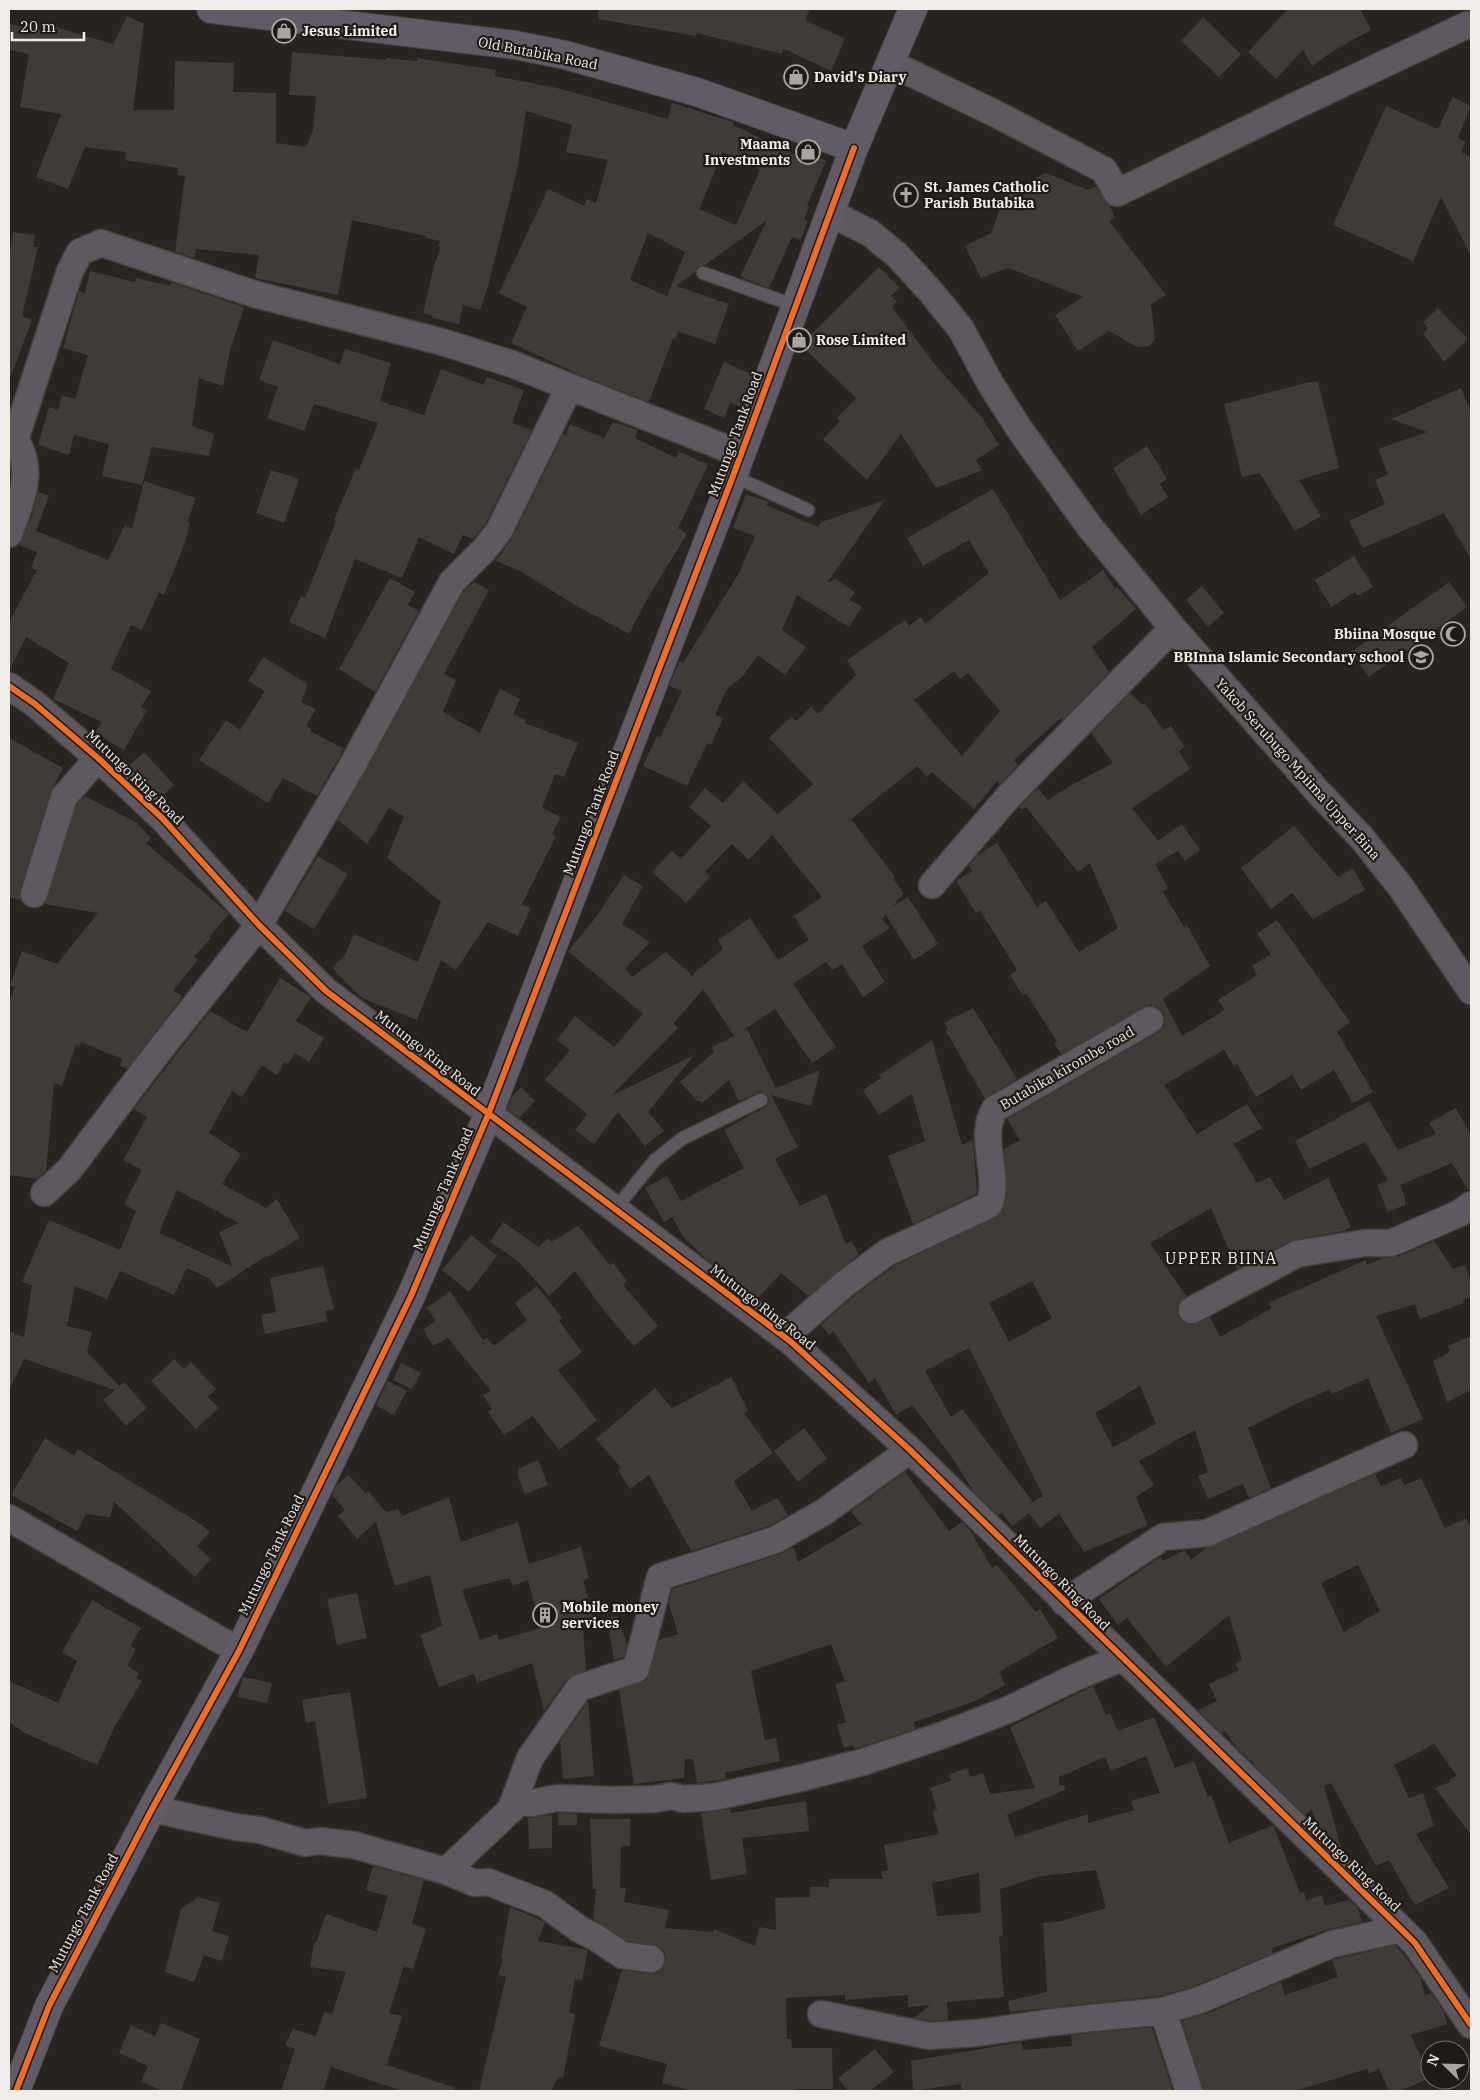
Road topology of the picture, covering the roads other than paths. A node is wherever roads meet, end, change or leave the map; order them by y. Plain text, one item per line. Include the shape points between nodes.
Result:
1 (211, 9) edge
2 (913, 9) edge
3 (300, 14) edge
4 (1464, 21) edge
5 (890, 64) junction
6 (854, 148) junction
7 (830, 213) junction
8 (703, 273) dead end
9 (796, 306) junction
10 (569, 388) junction
11 (12, 440) edge
12 (737, 465) junction
13 (808, 510) dead end
14 (9, 534) edge
15 (1173, 628) junction
16 (10, 688) edge
17 (98, 758) junction
18 (932, 885) dead end
19 (34, 894) dead end
20 (259, 925) junction
21 (1469, 985) edge
22 (1150, 1020) dead end
23 (761, 1100) dead end
24 (488, 1115) junction
25 (44, 1193) dead end
26 (1471, 1205) edge
27 (615, 1209) junction
28 (1192, 1310) dead end
29 (784, 1337) junction
30 (1404, 1445) dead end
31 (910, 1450) junction
32 (9, 1518) edge
33 (1064, 1602) junction
34 (239, 1651) junction
35 (1122, 1658) junction
36 (512, 1806) junction
37 (152, 1809) junction
38 (446, 1871) junction
39 (1401, 1929) junction
40 (651, 1959) dead end
41 (1163, 2011) junction
42 (821, 2014) dead end
43 (1471, 2025) edge
44 (16, 2091) edge
45 (1189, 2091) edge

1 - 3 street, Old Butabika Road
2 - 5 street, Mutungo Tank Road
3 - 6 street, Old Butabika Road via 565,55 696,92
4 - 5 street via 1117,193 1104,170
5 - 6 street, Mutungo Tank Road
6 - 7 street, Mutungo Tank Road
7 - 9 street, Mutungo Tank Road
7 - 15 street, Yakob Serubugo Mpiima Upper Bina via 870,234 890,250 937,299 961,329 990,383 1043,462 1089,526
8 - 9 lane
9 - 12 street, Mutungo Tank Road
10 - 11 street via 512,364 439,341 254,294 101,243 80,252 70,271
10 - 12 street
10 - 20 street via 499,531 452,582 351,768
11 - 14 street via 22,450 27,469
12 - 13 lane
12 - 24 street, Mutungo Tank Road
15 - 18 street via 1009,796
15 - 21 street, Yakob Serubugo Mpiima Upper Bina via 1361,837 1400,886
16 - 17 street, Mutungo Ring Road via 35,704
17 - 19 street via 64,797
17 - 20 street, Mutungo Ring Road via 163,819
20 - 24 street, Mutungo Ring Road via 326,991
20 - 25 street via 69,1170
22 - 29 street, Butabika kirombe road via 995,1109 990,1117 989,1162 993,1195 989,1205 886,1253
23 - 27 lane via 683,1138 655,1160
24 - 27 street, Mutungo Ring Road
24 - 34 street, Mutungo Tank Road via 411,1296
26 - 28 street via 1458,1214 1391,1243 1364,1243 1298,1254
27 - 29 street, Mutungo Ring Road
29 - 31 street, Mutungo Ring Road
30 - 33 street via 1207,1533 1163,1537
31 - 33 street, Mutungo Ring Road
31 - 36 street via 824,1512 775,1540 660,1577 636,1669 579,1688 530,1758
32 - 34 street
33 - 35 street, Mutungo Ring Road
34 - 37 street, Mutungo Tank Road
35 - 36 street via 1010,1709 943,1735 801,1778 714,1797 557,1798 519,1802
35 - 39 street, Mutungo Ring Road
36 - 38 street
37 - 38 street via 260,1830 305,1843 319,1841 354,1845
37 - 44 street, Mutungo Tank Road via 49,2006
38 - 40 street via 475,1883 488,1882 545,1904 622,1955
39 - 41 street via 1332,1944 1200,2000
39 - 43 street, Mutungo Ring Road via 1415,1943
41 - 42 street via 929,2036
41 - 45 street

